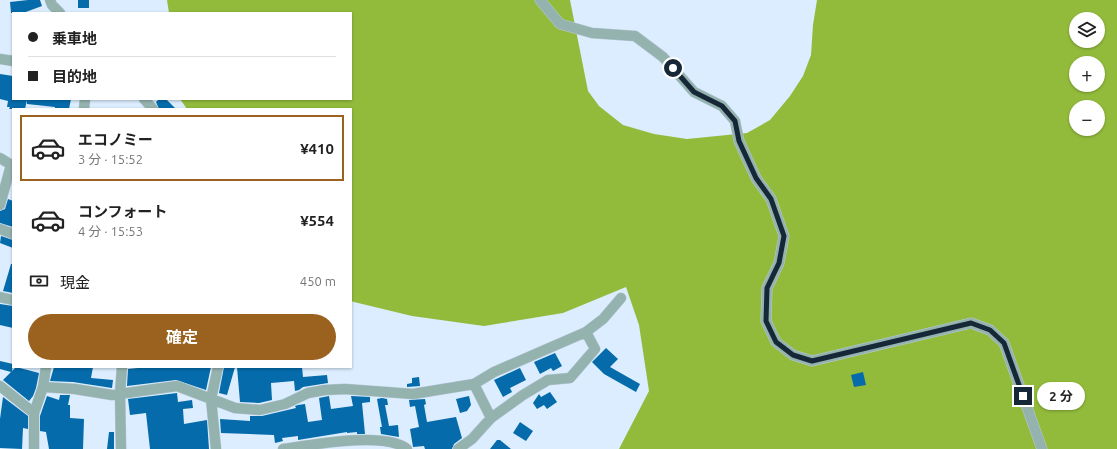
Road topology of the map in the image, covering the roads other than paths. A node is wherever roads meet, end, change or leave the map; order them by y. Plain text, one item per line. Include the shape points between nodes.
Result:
1 (50, 0) edge
2 (540, 0) edge
3 (59, 12) edge
4 (0, 58) edge
5 (12, 61) edge
6 (145, 100) edge
7 (152, 108) edge
8 (0, 158) edge
9 (12, 166) edge
10 (0, 204) edge
11 (0, 229) edge
12 (12, 234) edge
13 (0, 297) edge
14 (621, 298) dead end
15 (12, 300) edge
16 (586, 332) junction
17 (46, 368) edge
18 (122, 368) edge
19 (218, 368) edge
20 (474, 384) junction
21 (0, 386) edge
22 (43, 387) junction
23 (120, 393) junction
24 (211, 399) junction
25 (34, 413) junction
26 (491, 418) junction
27 (34, 449) edge
28 (121, 449) edge
29 (216, 449) edge
30 (283, 449) edge
31 (406, 449) edge
32 (458, 449) edge
33 (1042, 449) edge

1 - 3 street
2 - 33 street via 560,24 592,32 635,36 663,57 694,92 722,106 735,121 739,141 756,178 771,199 784,236 779,263 767,288 766,321 776,342 793,355 812,361 971,323 990,330 1004,343
4 - 5 street
6 - 7 street
8 - 9 street
9 - 10 street
11 - 12 street
13 - 15 street
14 - 16 street via 603,319
16 - 20 street via 494,372
16 - 26 street via 595,348 570,378 548,380
17 - 22 street
18 - 23 street
19 - 24 street
20 - 24 street via 413,394 326,390 308,393 285,404 260,410 235,408
20 - 26 street
21 - 25 street
22 - 23 street via 112,395
22 - 25 street
23 - 24 street via 177,386
23 - 28 street
24 - 29 street
25 - 27 street
26 - 32 street via 472,439
30 - 31 street via 352,440 375,440

